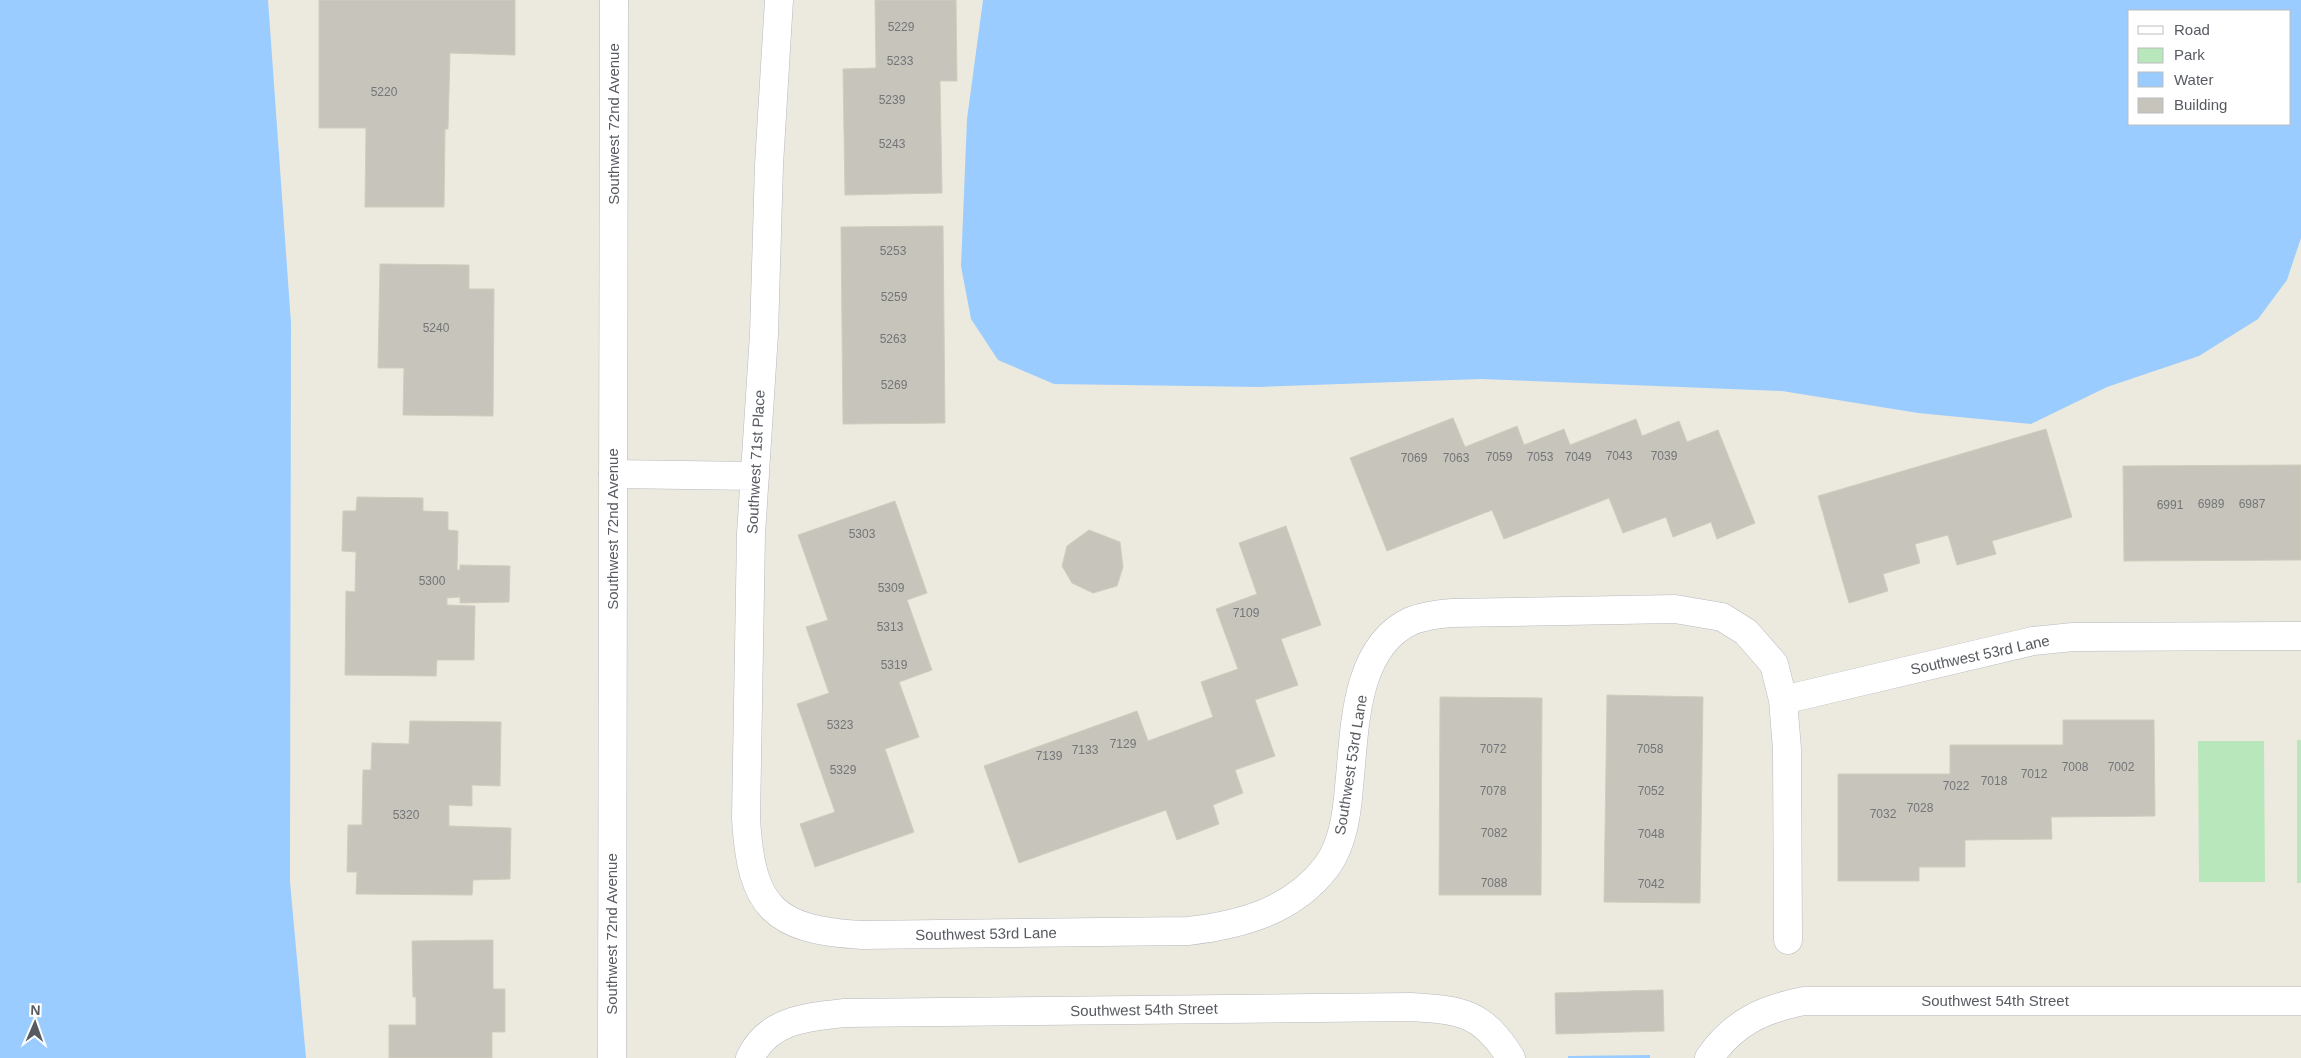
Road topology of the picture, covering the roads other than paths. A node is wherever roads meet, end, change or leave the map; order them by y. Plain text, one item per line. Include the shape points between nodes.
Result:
1 (614, 0) edge
2 (779, 0) edge
3 (613, 474) junction
4 (755, 476) junction
5 (2301, 636) edge
6 (1783, 700) junction
7 (779, 915) joint
8 (1788, 940) dead end
9 (2301, 1001) edge
10 (756, 1048) edge
11 (612, 1058) edge
12 (1511, 1058) edge
13 (1709, 1058) edge

1 - 3 street, Southwest 72nd Avenue
2 - 4 street, Southwest 71st Place
3 - 4 street
3 - 11 street, Southwest 72nd Avenue
4 - 7 street, Southwest 71st Place via 746,818 754,879 764,900
5 - 6 street, Southwest 53rd Lane via 2073,637 2033,641
6 - 7 street, Southwest 53rd Lane via 1774,664 1761,647 1746,632 1714,615 1675,609 1431,615 1394,632 1378,649 1367,672 1361,697 1348,804 1340,839 1328,865 1308,887 1278,908 1224,927 1188,931 862,935 802,927
6 - 8 street, Southwest 53rd Lane
9 - 13 street, Southwest 54th Street via 1804,1001 1781,1005 1740,1024 1720,1042
10 - 12 street, Southwest 54th Street via 776,1027 794,1019 844,1013 1411,1007 1468,1014 1486,1026

